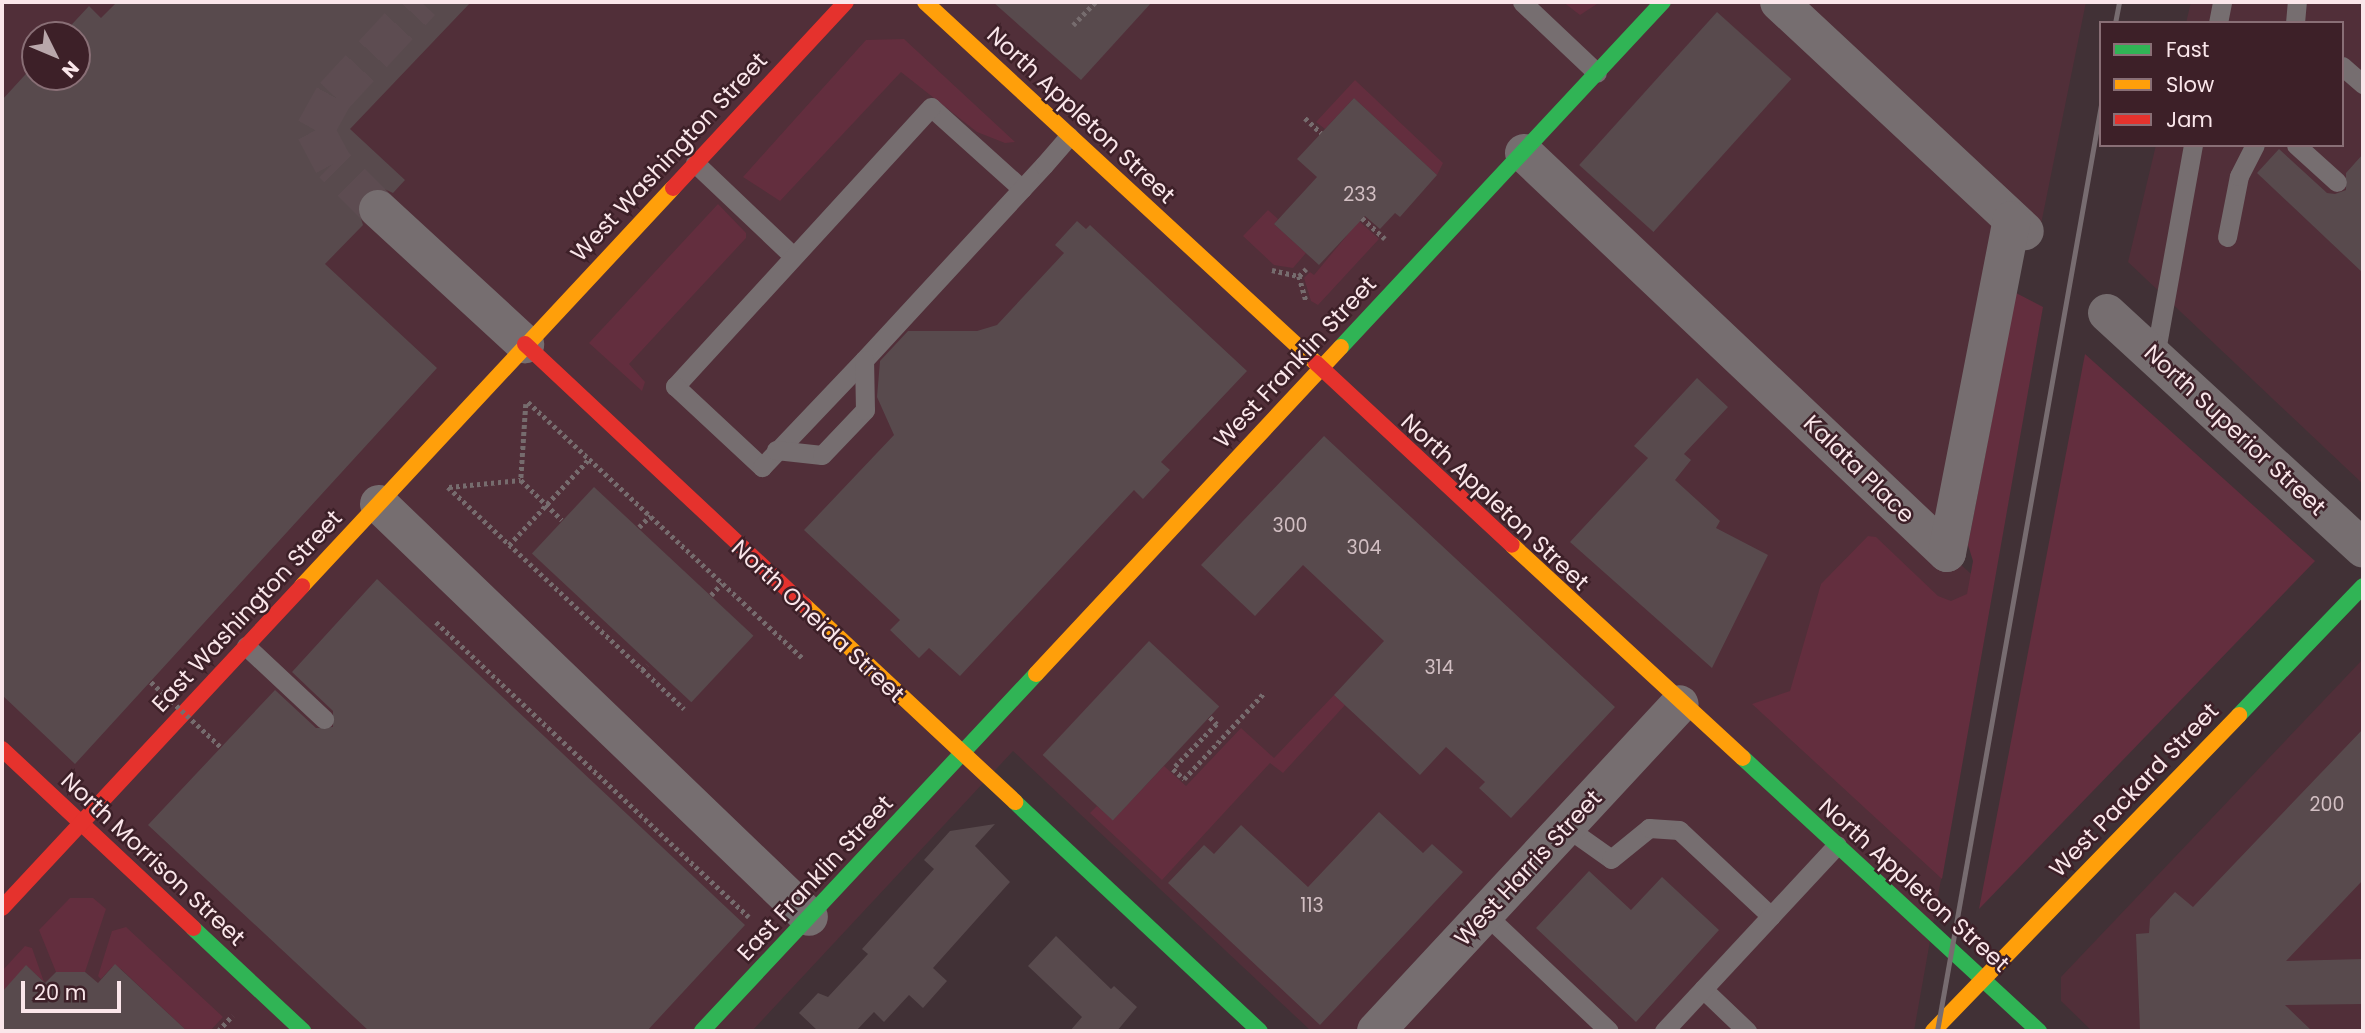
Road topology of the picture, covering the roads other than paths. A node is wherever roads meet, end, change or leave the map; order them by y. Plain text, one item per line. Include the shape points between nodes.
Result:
1 (846, 2) edge
2 (925, 2) edge
3 (1522, 2) edge
4 (1663, 2) edge
5 (1779, 2) edge
6 (2222, 2) edge
7 (2297, 2) edge
8 (2218, 21) edge
9 (2295, 21) edge
10 (2344, 68) edge
11 (1597, 73) junction
12 (2363, 84) edge
13 (1069, 136) junction
14 (2193, 147) edge
15 (2254, 147) edge
16 (2298, 147) edge
17 (1524, 153) junction
18 (695, 163) junction
19 (2337, 182) dead end
20 (1022, 189) junction
21 (378, 209) tunnel mouth
22 (2227, 237) dead end
23 (793, 256) junction
24 (2107, 313) dead end
25 (525, 344) junction
26 (2155, 356) junction
27 (864, 360) junction
28 (1319, 369) junction
29 (776, 450) junction
30 (379, 504) junction
31 (2363, 548) edge
32 (2363, 586) edge
33 (246, 646) junction
34 (1680, 704) junction
35 (324, 719) dead end
36 (2, 749) edge
37 (961, 755) junction
38 (81, 823) junction
39 (1566, 827) junction
40 (1837, 845) junction
41 (2, 908) edge
42 (1485, 914) junction
43 (1771, 916) junction
44 (809, 917) junction
45 (1984, 978) junction
46 (1703, 989) junction
47 (1935, 1028) edge
48 (303, 1031) edge
49 (702, 1031) edge
50 (1260, 1031) edge
51 (1376, 1031) edge
52 (1609, 1031) edge
53 (1664, 1031) edge
54 (1747, 1031) edge
55 (2039, 1031) edge

1 - 18 street, West Washington Street
2 - 13 street, North Appleton Street
3 - 11 lane
4 - 11 street, West Franklin Street
5 - 17 street, Kalata Place via 2019,225 1947,553
6 - 8 lane
7 - 9 lane
10 - 12 lane
11 - 17 street, West Franklin Street
13 - 20 lane
13 - 28 street, North Appleton Street
14 - 26 lane
15 - 22 lane via 2239,176
16 - 19 lane
17 - 28 street, West Franklin Street
18 - 23 lane
18 - 25 street, West Washington Street
20 - 23 lane via 931,107
20 - 27 lane
21 - 25 street, North Oneida Street
23 - 29 lane via 675,386 762,467
24 - 26 street, North Superior Street
25 - 30 street, East Washington Street
25 - 37 street, North Oneida Street
26 - 31 street, North Superior Street
27 - 29 lane
27 - 29 lane via 865,410 822,455
28 - 34 street, North Appleton Street
28 - 37 street, West Franklin Street
30 - 33 street, East Washington Street
30 - 44 street
32 - 45 street, West Packard Street
33 - 35 lane
33 - 38 street, East Washington Street
34 - 39 street, West Harris Street
34 - 40 street, North Appleton Street
36 - 38 street, North Morrison Street
37 - 44 street, East Franklin Street
37 - 50 street, North Oneida Street
38 - 41 street, East Washington Street
38 - 48 street, North Morrison Street
39 - 42 street, West Harris Street
39 - 43 lane via 1611,859 1649,828 1679,830
40 - 43 lane
40 - 45 street, North Appleton Street
42 - 51 street, West Harris Street
42 - 52 lane
43 - 46 lane
44 - 49 street, East Franklin Street
45 - 47 street, West Packard Street
45 - 55 street, North Appleton Street
46 - 53 lane
46 - 54 lane

